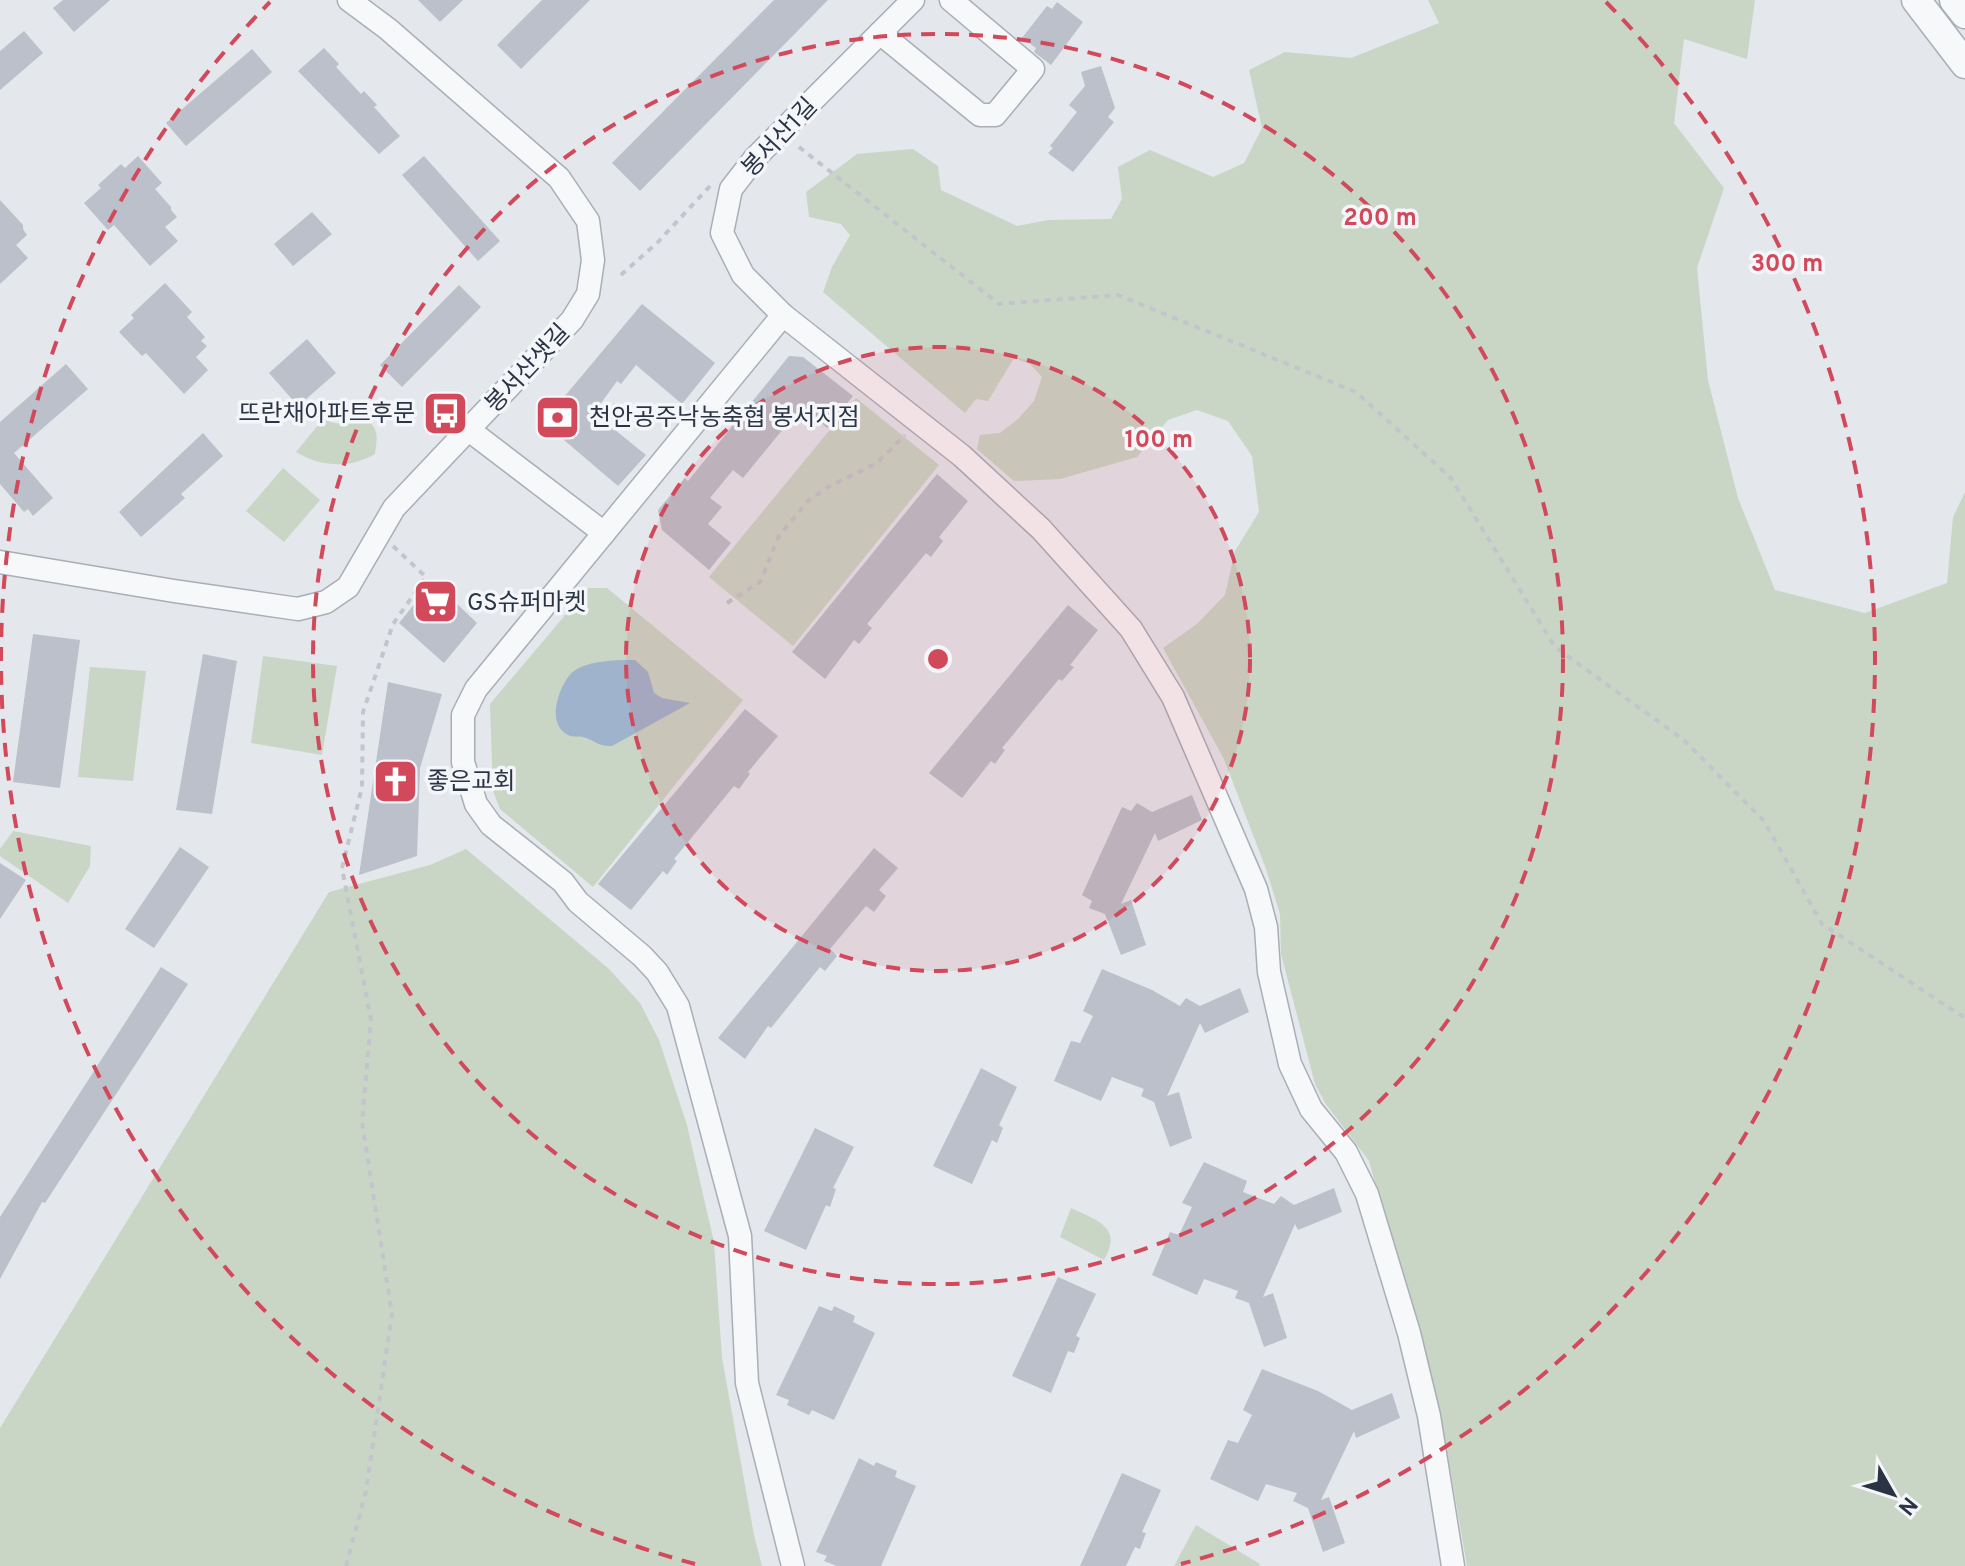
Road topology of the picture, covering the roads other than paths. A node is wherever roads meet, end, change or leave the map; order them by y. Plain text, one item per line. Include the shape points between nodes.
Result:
1 (349, 0) edge
2 (913, 0) edge
3 (951, 0) edge
4 (1916, 0) edge
5 (1954, 0) edge
6 (1965, 14) edge
7 (880, 33) junction
8 (1965, 64) edge
9 (783, 315) junction
10 (469, 430) junction
11 (604, 533) junction
12 (0, 562) edge
13 (793, 1566) edge
14 (1453, 1566) edge

1 - 10 street, 봉서산샛길 via 559,178 588,221 593,260 588,294 572,320
2 - 7 street, 봉서산1길
3 - 7 street via 1033,69 995,115 980,115
4 - 8 street
5 - 6 street
7 - 9 street, 봉서산1길 via 755,158 731,189 722,233 743,275
9 - 11 street
9 - 14 street, 봉서산1길 via 962,456 1041,529 1131,629 1173,697 1256,889 1290,1064 1311,1109 1346,1152 1367,1194 1429,1416
10 - 11 street
10 - 12 street, 봉서산샛길 via 394,508 348,587 326,602 298,609
11 - 13 street via 476,689 463,715 463,762 476,804 491,825 563,882 578,902 642,956 678,1006 740,1236 747,1383

